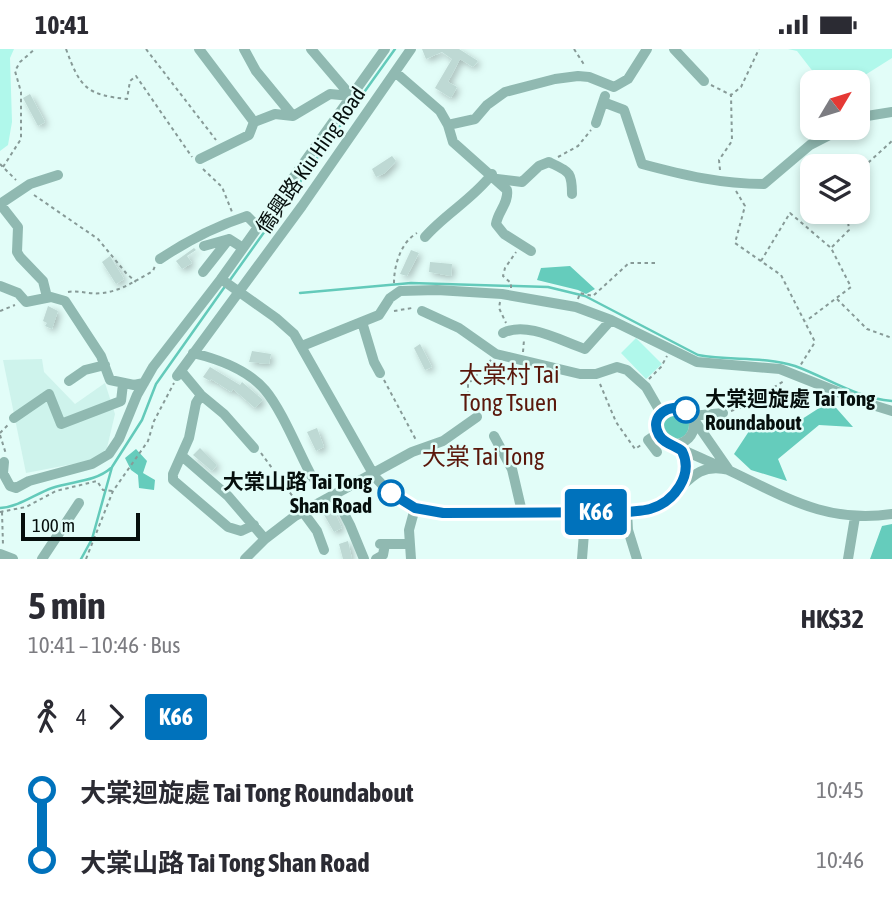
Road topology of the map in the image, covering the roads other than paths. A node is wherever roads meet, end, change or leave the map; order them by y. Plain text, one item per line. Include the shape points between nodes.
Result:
1 (199, 49) edge
2 (244, 49) edge
3 (312, 49) edge
4 (385, 49) edge
5 (411, 49) edge
6 (647, 49) edge
7 (674, 49) edge
8 (396, 72) junction
9 (704, 81) road end
10 (608, 86) junction
11 (351, 96) junction
12 (603, 102) junction
13 (892, 112) edge
14 (293, 116) junction
15 (870, 116) edge
16 (254, 122) junction
17 (596, 123) road end
18 (448, 125) junction
19 (820, 140) edge
20 (200, 159) dead end
21 (58, 175) dead end
22 (494, 176) junction
23 (572, 194) dead end
24 (258, 227) junction
25 (427, 235) road end
26 (229, 239) junction
27 (204, 246) dead end
28 (243, 248) junction
29 (526, 249) road end
30 (160, 259) road end
31 (203, 272) dead end
32 (221, 279) junction
33 (0, 286) edge
34 (239, 292) junction
35 (47, 297) junction
36 (422, 311) road end
37 (611, 320) junction
38 (362, 322) junction
39 (506, 331) road end
40 (302, 346) junction
41 (193, 353) junction
42 (105, 365) junction
43 (380, 373) road end
44 (69, 380) dead end
45 (144, 383) junction
46 (123, 384) junction
47 (201, 395) junction
48 (892, 411) edge
49 (661, 413) junction
50 (723, 413) road end
51 (477, 417) road end
52 (14, 418) road end
53 (693, 419) junction
54 (658, 433) junction
55 (494, 436) dead end
56 (675, 446) junction
57 (254, 448) road end
58 (657, 452) dead end
59 (182, 456) junction
60 (4, 462) dead end
61 (729, 470) junction
62 (373, 474) junction
63 (312, 477) dead end
64 (209, 479) junction
65 (680, 486) junction
66 (335, 496) junction
67 (193, 497) junction
68 (233, 501) junction
69 (79, 503) dead end
70 (415, 508) junction
71 (303, 512) junction
72 (522, 512) junction
73 (575, 512) junction
74 (627, 512) junction
75 (892, 514) edge
76 (217, 517) junction
77 (855, 517) junction
78 (254, 525) junction
79 (265, 539) junction
80 (409, 544) junction
81 (324, 550) dead end
82 (0, 552) edge
83 (13, 559) edge
84 (42, 559) edge
85 (246, 559) edge
86 (364, 559) edge
87 (376, 559) edge
88 (411, 559) edge
89 (582, 559) edge
90 (637, 559) edge
91 (849, 559) edge

1 - 16 street
2 - 14 street
3 - 11 street
4 - 11 street
5 - 8 street, 僑興路 Kiu Hing Road
6 - 10 street via 628,79
7 - 9 street
8 - 18 street via 440,111
8 - 34 street, 僑興路 Kiu Hing Road
10 - 12 street
10 - 18 street via 589,76 555,79 505,92 475,119
11 - 14 street via 330,94
11 - 24 street
12 - 17 street
12 - 19 street via 624,110 642,164 688,177 764,184
13 - 15 street
14 - 16 street via 275,114
16 - 20 street via 249,135
18 - 22 street via 453,142
21 - 35 street via 24,187 1,204 18,227 17,252 43,281
22 - 23 street via 522,182 549,162 568,172
22 - 25 street
22 - 29 street via 507,190 508,199 496,224
24 - 28 street
24 - 30 street via 247,216 188,241
26 - 27 street
26 - 28 street
26 - 31 street
28 - 32 street
32 - 34 street
32 - 45 street
33 - 35 street via 26,302
34 - 40 street via 285,325
34 - 41 street, 僑興路 Kiu Hing Road
35 - 42 street via 67,303
36 - 49 street via 459,328 496,354 580,374 617,367 627,370 644,385
37 - 38 street via 576,307 502,294 437,290 400,291 379,315
37 - 39 street via 585,349 525,329
37 - 48 street via 697,362 797,370
38 - 40 street
38 - 43 street
40 - 62 street
41 - 47 street, 僑興路 Kiu Hing Road via 179,373
41 - 63 street via 214,358 260,385
42 - 44 street
42 - 46 street via 110,380
45 - 46 street
45 - 60 street via 119,439 109,454 92,464 16,488 3,473
46 - 52 street via 121,401 61,424 50,394
47 - 57 street
47 - 59 street
49 - 53 street via 678,401
49 - 54 street
50 - 53 street
51 - 62 street via 443,441
53 - 56 street via 689,439
53 - 61 street
54 - 56 street
54 - 58 street via 648,440
55 - 72 street via 512,470
56 - 61 street
56 - 65 street via 687,467
59 - 64 street
59 - 67 street via 173,478
61 - 65 street via 704,470
61 - 77 street via 808,507
62 - 66 street
62 - 70 street via 390,493
64 - 67 street
64 - 68 street
65 - 74 street via 659,505
66 - 71 street
66 - 86 street
67 - 76 street
68 - 76 street
68 - 78 street
69 - 84 street
70 - 72 street via 443,513
70 - 80 street
71 - 79 street
71 - 81 street
72 - 73 street
73 - 74 street
73 - 89 street via 584,533
74 - 90 street
75 - 77 street
76 - 78 street via 234,530
77 - 91 street
78 - 79 street
79 - 85 street
80 - 87 street via 382,544 383,555
80 - 88 street
82 - 83 street

